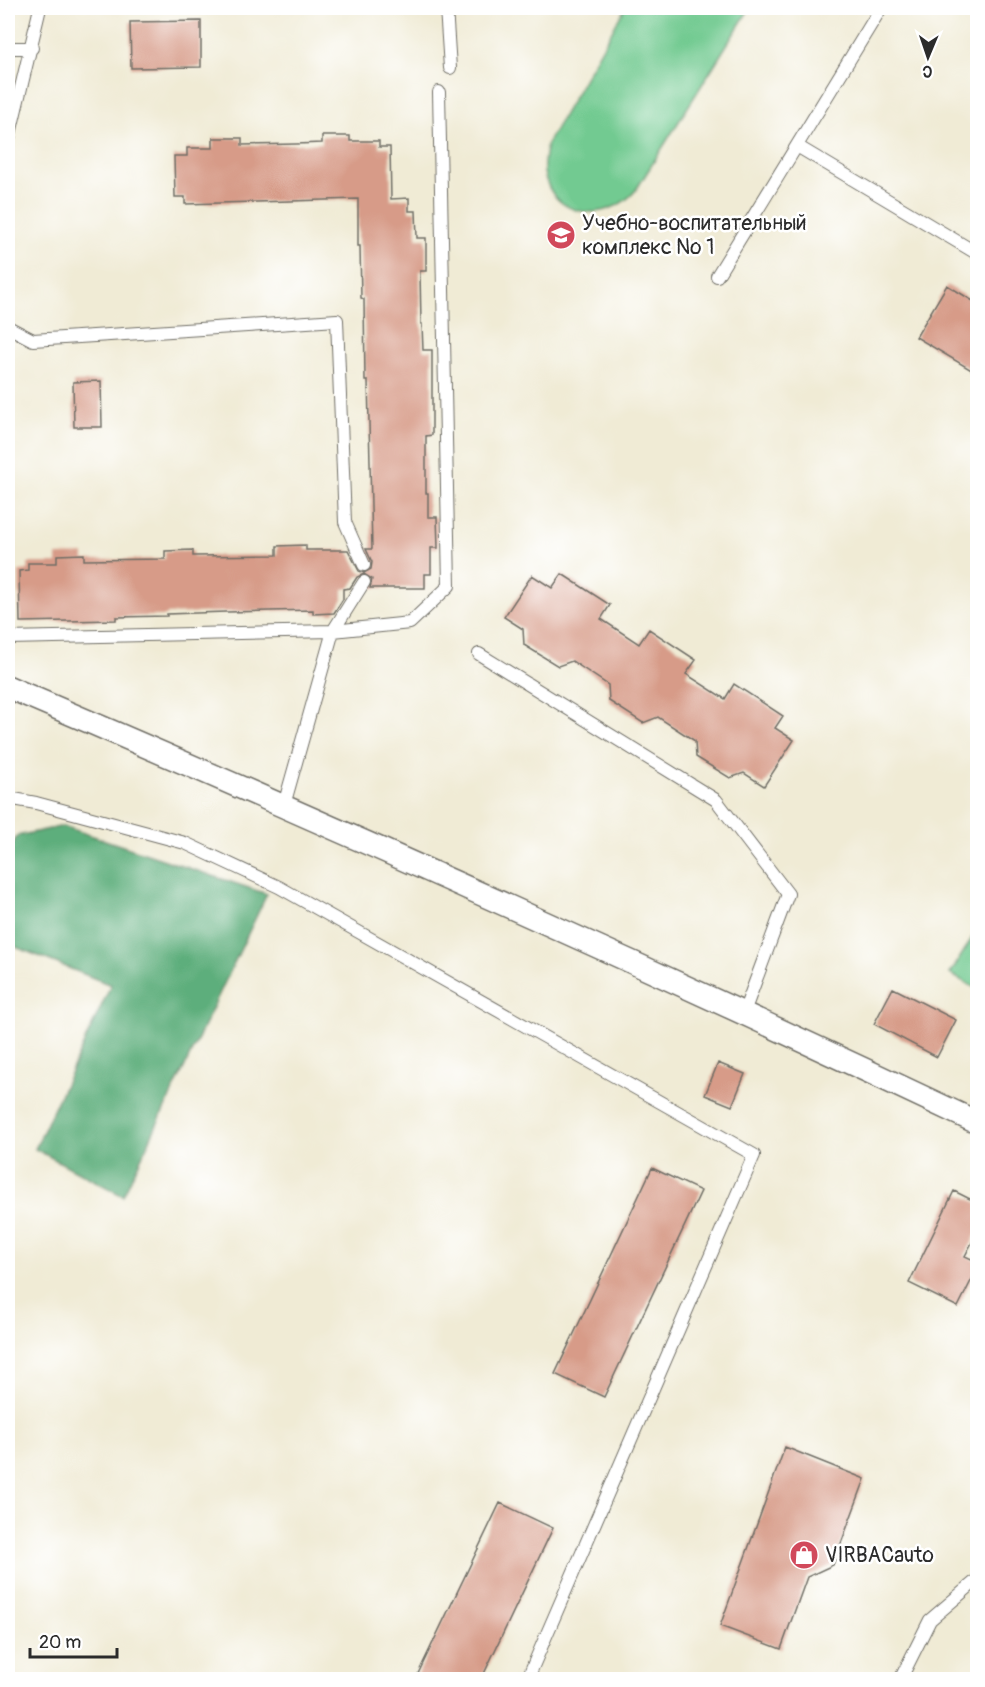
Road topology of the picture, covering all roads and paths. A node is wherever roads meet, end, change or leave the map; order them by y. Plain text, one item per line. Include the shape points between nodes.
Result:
1 (40, 8) edge
2 (446, 8) edge
3 (881, 8) edge
4 (8, 48) edge
5 (32, 48) junction
6 (450, 68) dead end
7 (439, 92) dead end
8 (8, 142) edge
9 (797, 146) junction
10 (978, 254) edge
11 (717, 276) dead end
12 (8, 327) edge
13 (364, 565) dead end
14 (364, 582) dead end
15 (333, 632) junction
16 (8, 639) edge
17 (479, 654) dead end
18 (8, 687) edge
19 (8, 798) edge
20 (284, 805) junction
21 (744, 1012) junction
22 (978, 1123) edge
23 (978, 1579) edge
24 (528, 1680) edge
25 (900, 1680) edge

1 - 5 lane
2 - 6 lane
3 - 9 lane
4 - 5 lane
5 - 8 lane
7 - 15 lane via 449,586 410,623
9 - 10 lane
9 - 11 lane
12 - 13 lane via 33,340 337,320 345,522
14 - 15 lane
15 - 16 lane
15 - 20 lane
17 - 21 lane via 716,800 788,894
18 - 20 street
19 - 24 lane via 185,843 279,887 754,1155
20 - 21 street
21 - 22 street
23 - 25 lane via 930,1620

